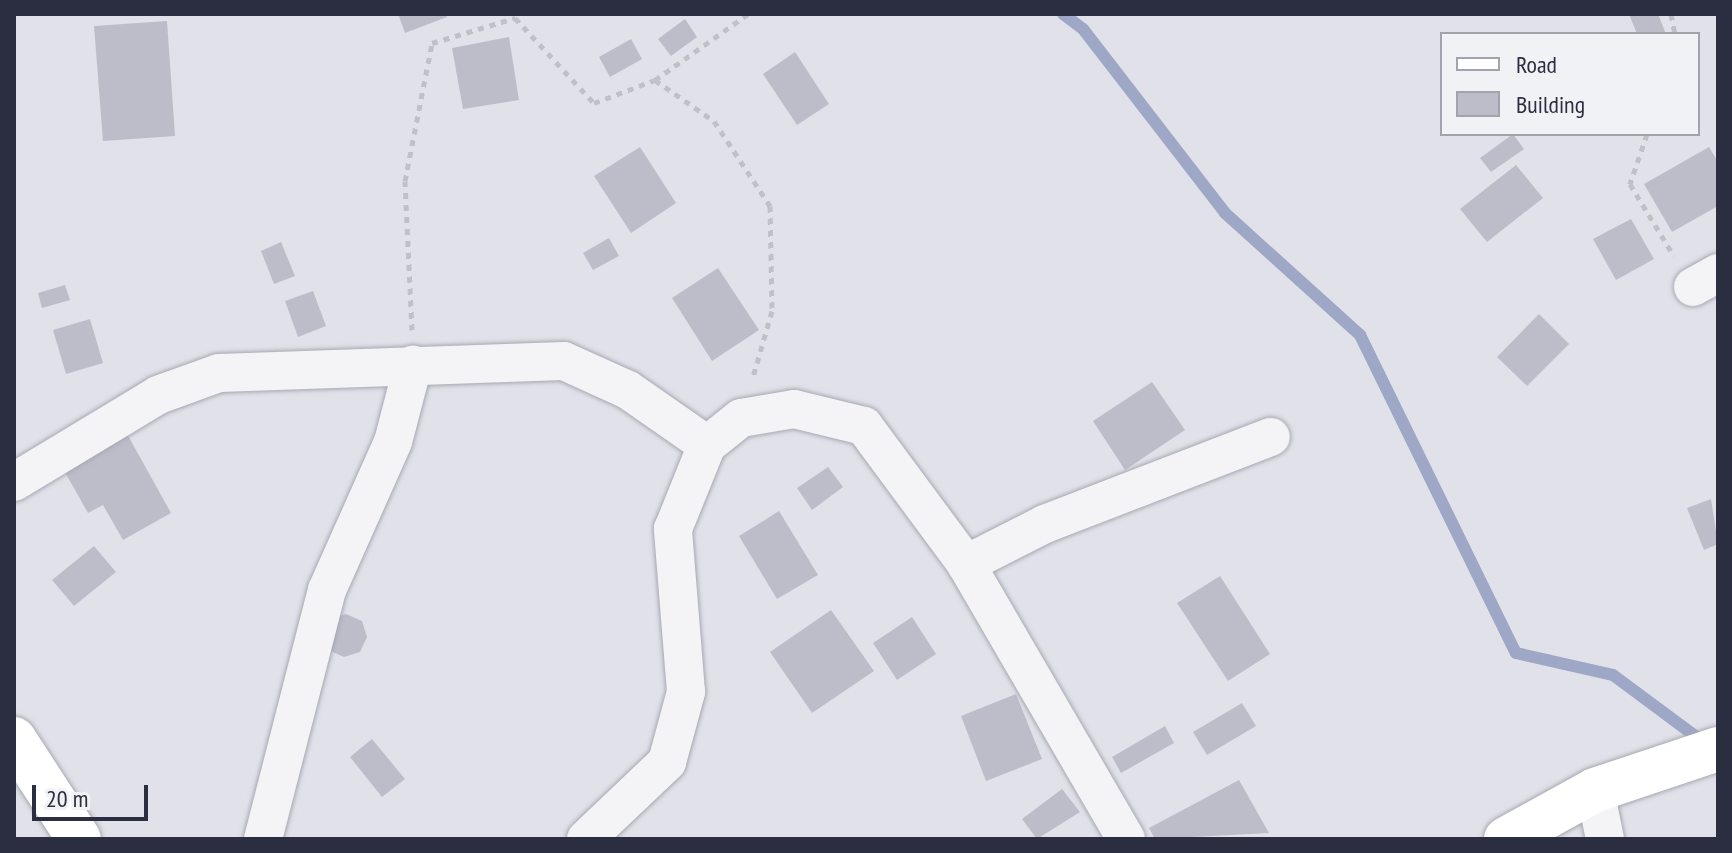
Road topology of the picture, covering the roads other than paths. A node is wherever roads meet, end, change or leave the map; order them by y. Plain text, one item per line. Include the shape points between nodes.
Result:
1 (413, 365) junction
2 (1271, 437) dead end
3 (707, 445) junction
4 (14, 482) edge
5 (966, 564) junction
6 (14, 739) edge
7 (1700, 758) edge
8 (1595, 790) junction
9 (79, 839) edge
10 (263, 839) edge
11 (586, 839) edge
12 (1126, 839) edge
13 (1506, 839) edge
14 (1605, 839) edge

1 - 3 street via 564,361 628,390
1 - 4 street via 219,373 158,395
1 - 10 street via 393,442 327,590
2 - 5 street via 1045,524
3 - 5 street via 741,418 794,409 864,426
3 - 11 street via 673,529 686,692 667,762
5 - 12 street
6 - 9 street
7 - 8 street
8 - 13 street
8 - 14 street

